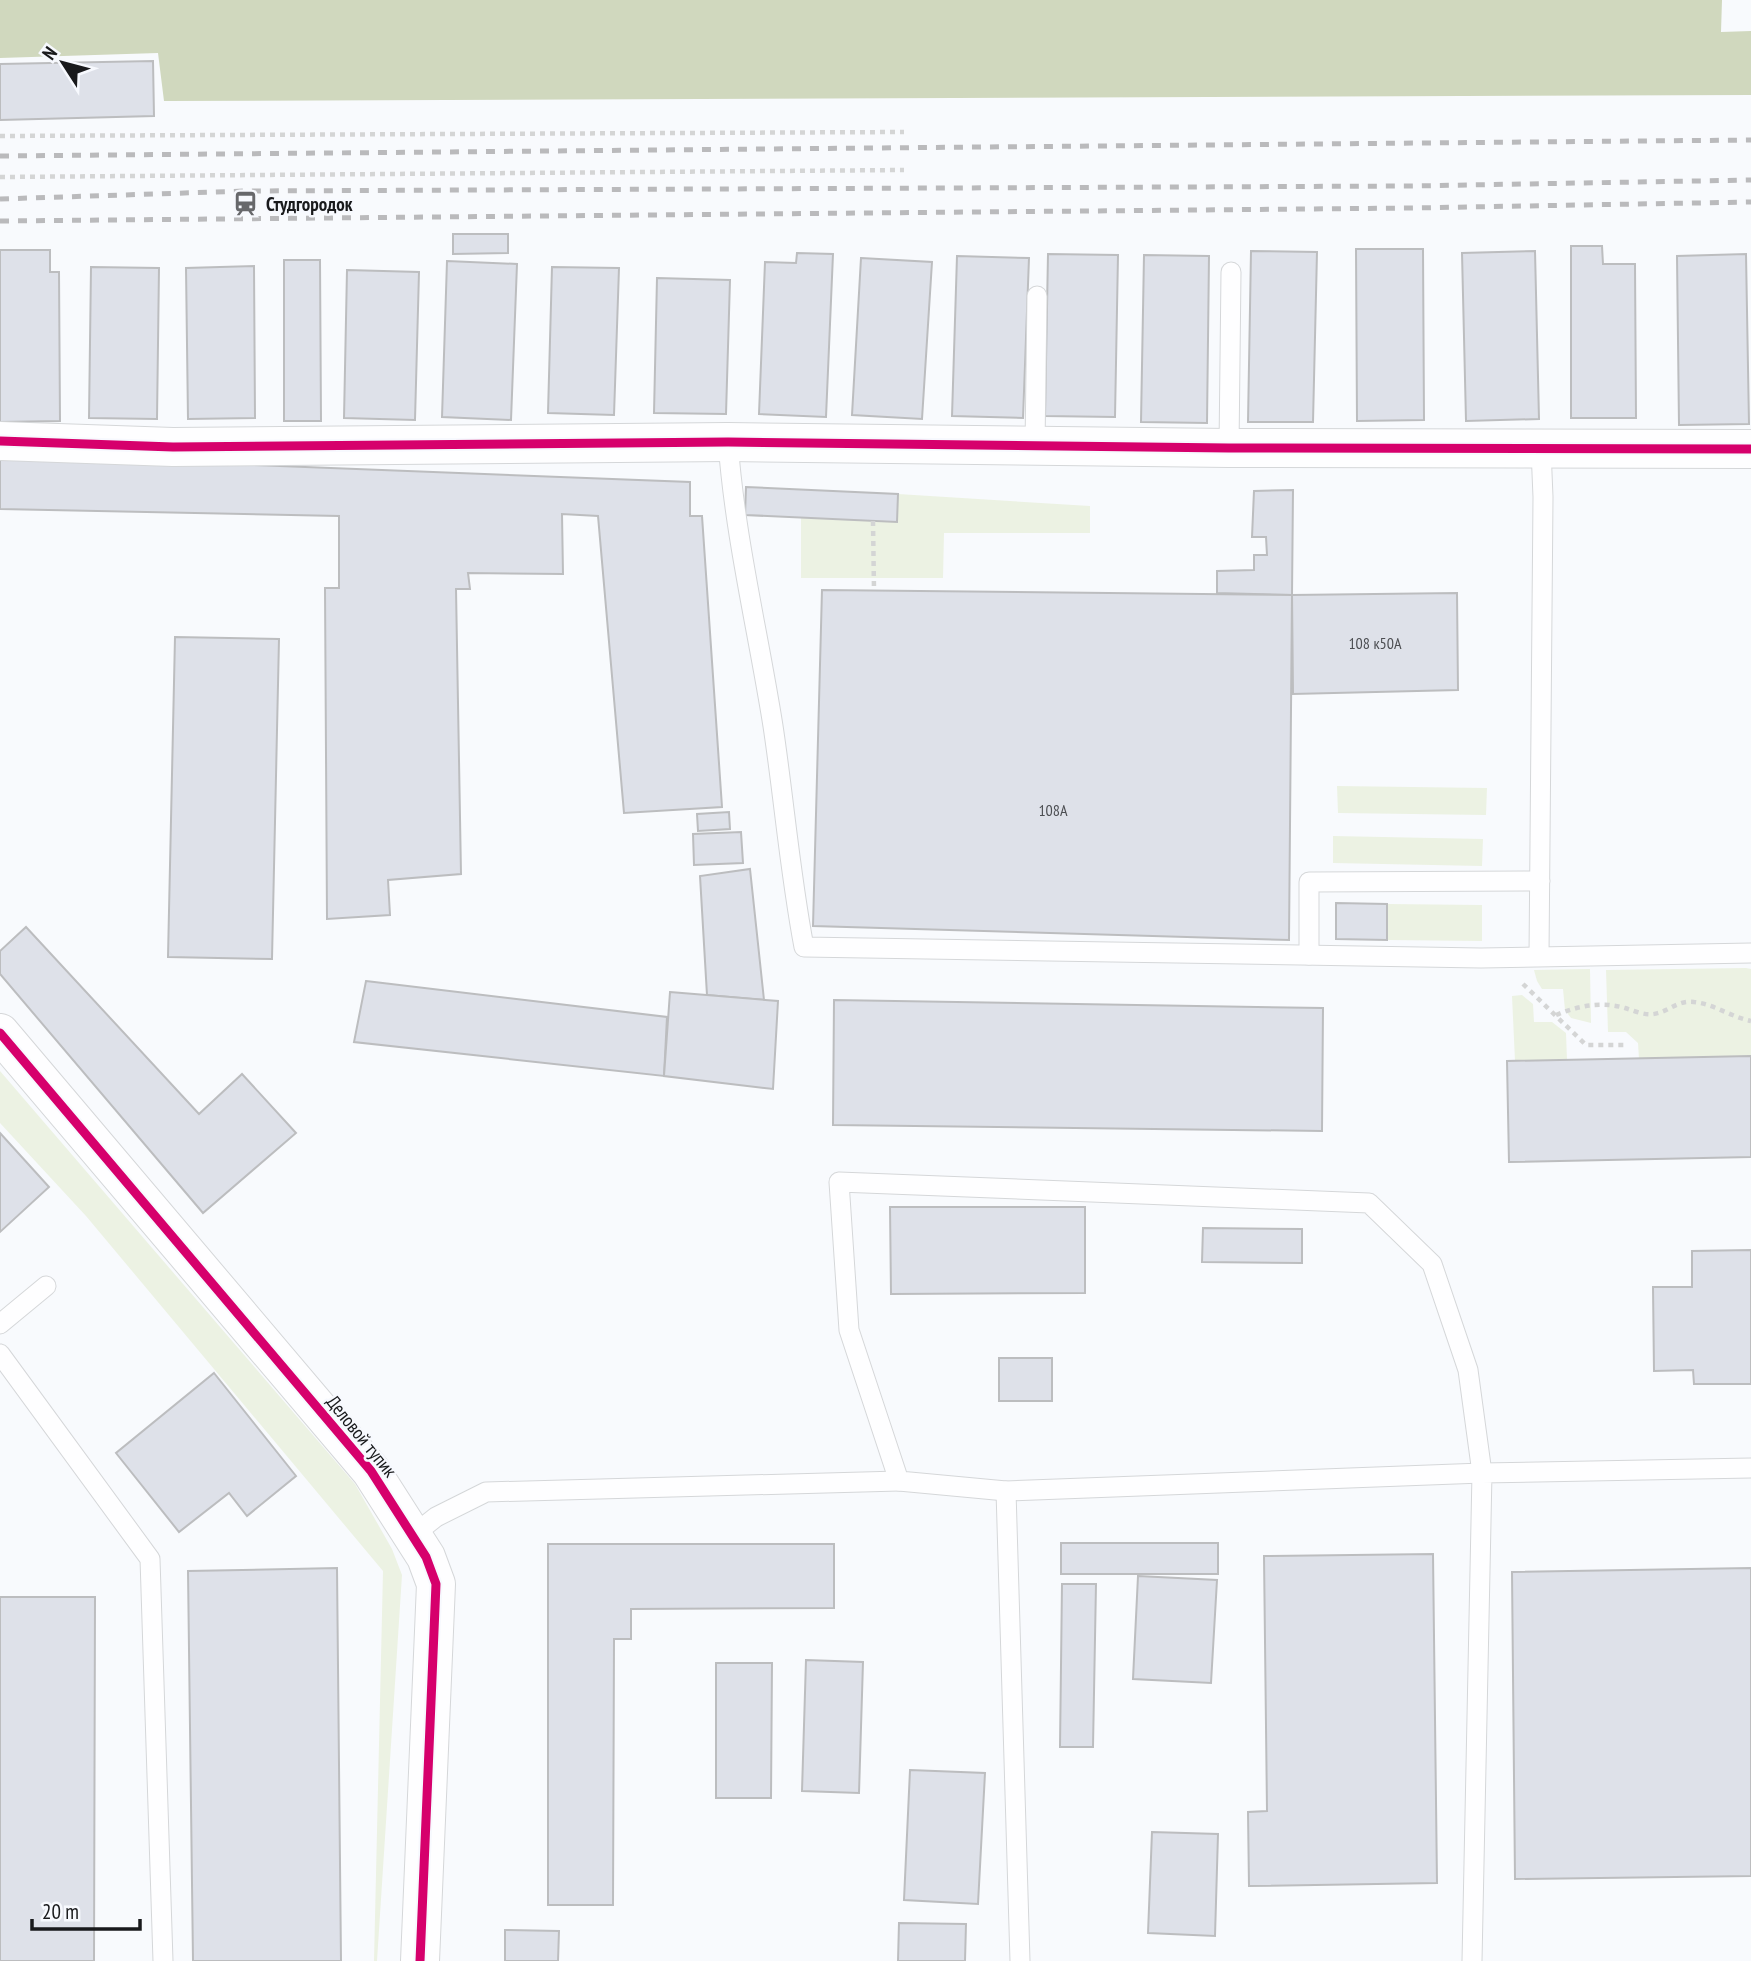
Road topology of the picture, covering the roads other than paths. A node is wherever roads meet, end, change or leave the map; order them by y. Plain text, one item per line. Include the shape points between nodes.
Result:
1 (1231, 272) dead end
2 (1037, 296) dead end
3 (0, 440) edge
4 (728, 442) junction
5 (1035, 446) junction
6 (1229, 448) junction
7 (1541, 449) junction
8 (1751, 449) edge
9 (1540, 881) junction
10 (1751, 953) edge
11 (1309, 955) junction
12 (1539, 956) junction
13 (0, 1033) edge
14 (46, 1286) dead end
15 (0, 1324) edge
16 (0, 1354) edge
17 (1751, 1468) edge
18 (1482, 1473) junction
19 (899, 1481) junction
20 (1006, 1491) junction
21 (412, 1536) junction
22 (163, 1961) edge
23 (420, 1961) edge
24 (1020, 1961) edge
25 (1472, 1961) edge

1 - 6 lane
2 - 5 lane
3 - 4 street via 173,447
4 - 5 street
4 - 11 lane via 804,947
5 - 6 street
6 - 7 street
7 - 8 street
7 - 9 lane
9 - 11 lane via 1309,882
9 - 12 lane
10 - 12 lane
11 - 12 lane
13 - 21 street, Деловой тупик via 371,1471
14 - 15 lane
16 - 22 lane via 150,1559
17 - 18 lane
18 - 19 lane via 1468,1370 1432,1264 1369,1203 839,1182 849,1330
18 - 20 lane
18 - 25 lane
19 - 20 lane
19 - 21 lane via 486,1492 436,1517
20 - 24 lane
21 - 23 street, Деловой тупик via 436,1584

